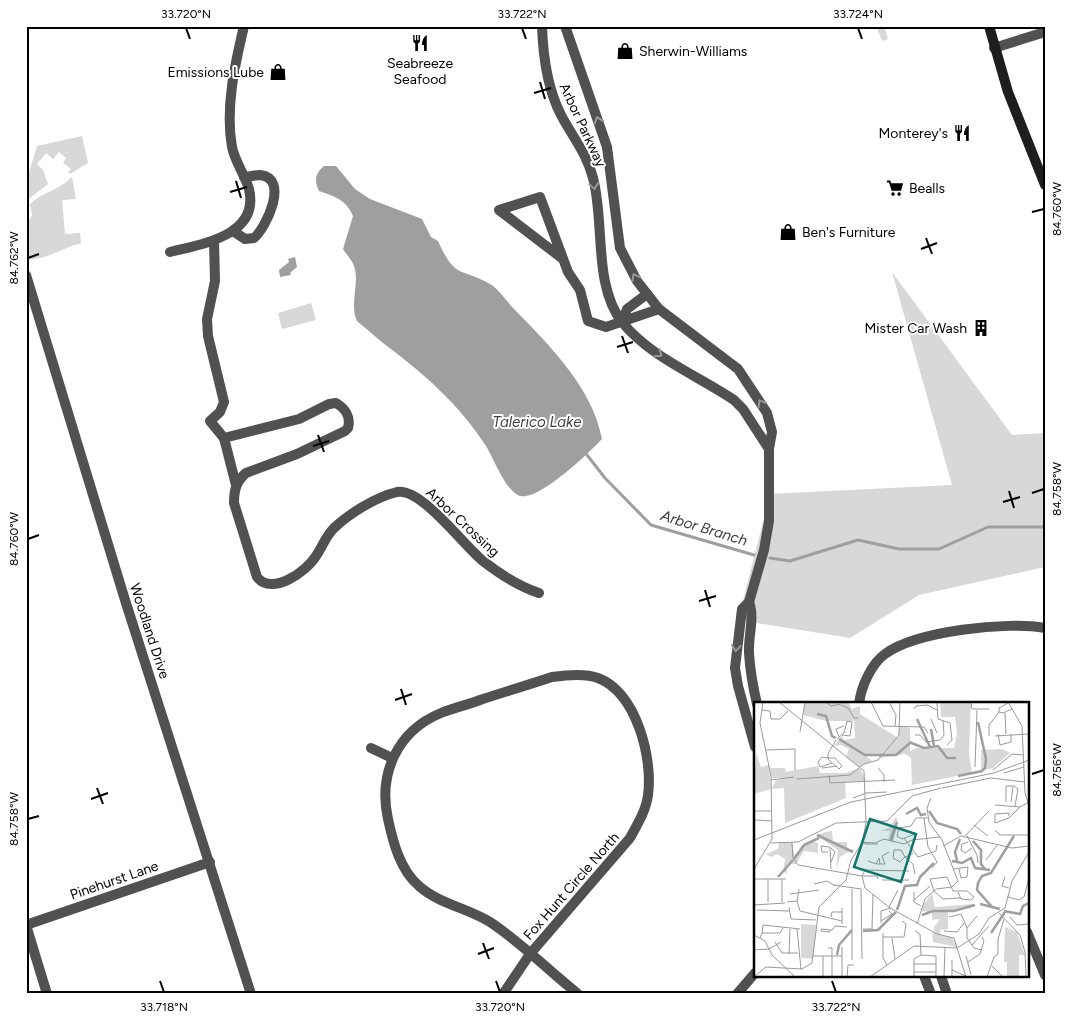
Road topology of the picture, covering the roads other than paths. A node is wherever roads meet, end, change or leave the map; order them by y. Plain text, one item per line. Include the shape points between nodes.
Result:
1 (244, 26) edge
2 (542, 26) edge
3 (565, 26) edge
4 (989, 26) edge
5 (1045, 32) edge
6 (994, 48) junction
7 (244, 177) junction
8 (1045, 185) edge
9 (233, 231) junction
10 (214, 242) junction
11 (170, 252) dead end
12 (563, 259) junction
13 (26, 275) edge
14 (647, 294) junction
15 (659, 308) junction
16 (622, 322) junction
17 (224, 438) junction
18 (769, 449) junction
19 (236, 485) junction
20 (539, 593) dead end
21 (749, 602) junction
22 (1045, 628) edge
23 (758, 702) edge
24 (859, 702) edge
25 (754, 743) edge
26 (371, 748) dead end
27 (392, 758) junction
28 (210, 862) junction
29 (26, 925) edge
30 (1028, 934) edge
31 (530, 954) junction
32 (754, 974) edge
33 (1045, 975) edge
34 (925, 978) edge
35 (942, 978) edge
36 (47, 994) edge
37 (251, 994) edge
38 (503, 994) edge
39 (578, 994) edge
40 (737, 994) edge
41 (931, 994) edge
42 (947, 994) edge

1 - 7 street via 230,115 232,148
2 -> 16 street, Arbor Parkway via 548,84 594,178 605,280
14 -> 3 street, Arbor Parkway via 620,248 607,148
4 - 6 main road
5 - 6 street
6 - 8 main road
7 - 9 street via 250,205
7 - 9 street via 260,175 270,181 274,192 273,205 269,217 254,238 245,238
9 - 10 street
10 - 11 street
10 - 17 street via 215,281 207,319 208,336 224,402 220,412 210,421
12 - 12 street via 540,197 499,210 520,226
12 - 16 street via 580,290 588,321 606,327
13 - 28 street, Woodland Drive via 125,600
14 - 15 street, Arbor Parkway
14 - 16 street via 627,308
15 - 16 street
18 -> 15 street, Arbor Parkway via 772,432 767,413 738,369
16 -> 18 street, Arbor Parkway via 645,344 734,400 743,408
17 - 19 street
17 - 19 street via 299,419 336,403 342,406 350,423 337,435 246,473
18 - 21 street, Arbor Parkway via 769,521
19 - 20 street, Arbor Crossing via 234,503 247,548 257,577 266,585 305,570 316,557 323,540 345,519 370,503 403,491 425,504 493,569 517,586
21 - 23 street, Arbor Parkway via 752,611 750,670
21 -> 25 street, Arbor Parkway via 742,609 735,668
22 - 24 street via 1011,625 937,635 896,647 874,666
26 - 27 street
27 - 31 street via 385,788 385,806 407,874 419,887 472,912
27 - 31 street, Fox Hunt Circle North via 418,726 440,714 552,677 567,674 598,678 624,700 636,719 646,751 648,796 642,816 630,838
28 - 29 street, Pinehurst Lane
28 - 37 street, Woodland Drive
29 - 36 street
30 - 33 street
31 - 38 street, Fox Hunt Circle North
31 - 39 street
32 - 40 street
34 - 41 street
35 - 42 street

